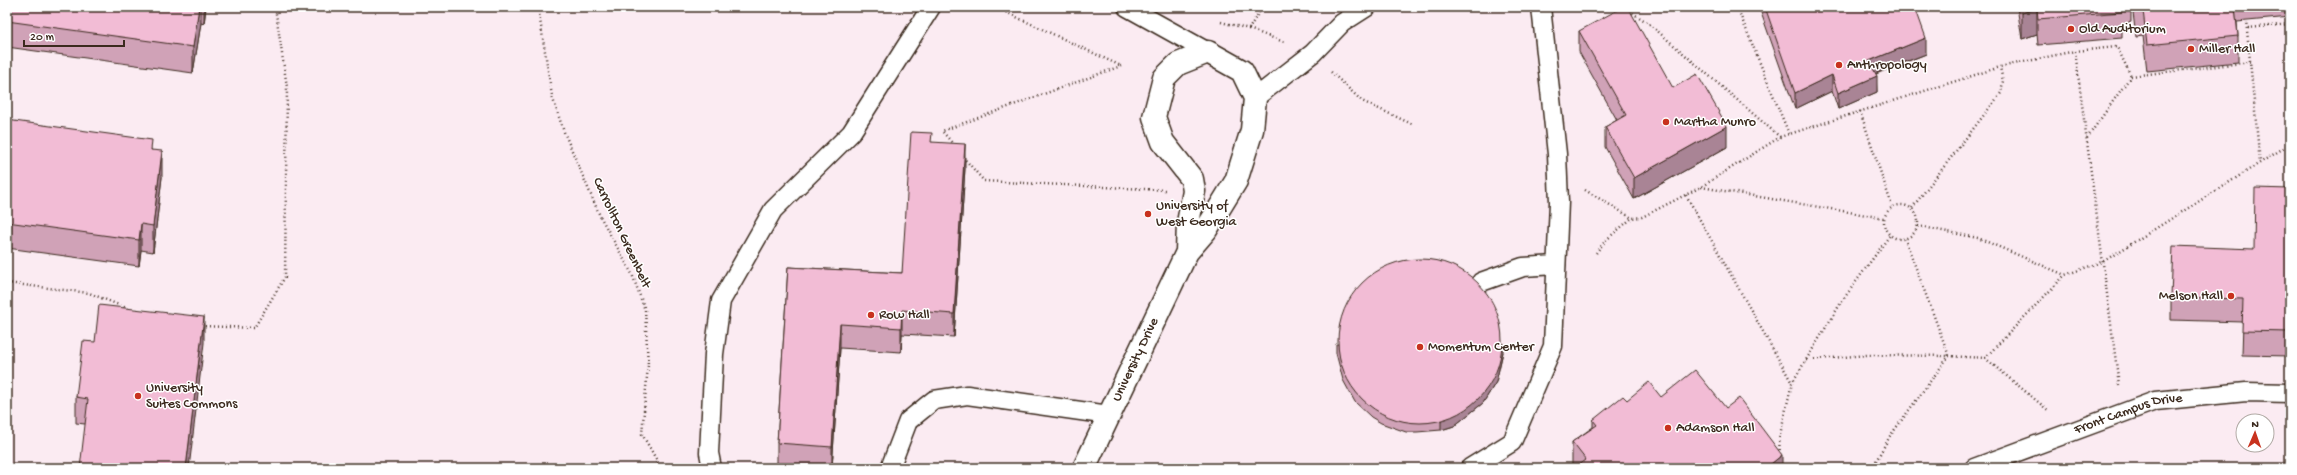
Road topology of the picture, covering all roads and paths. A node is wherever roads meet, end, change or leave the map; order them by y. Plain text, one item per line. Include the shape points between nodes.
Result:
1 (275, 7) edge
2 (538, 7) edge
3 (931, 7) edge
4 (995, 7) edge
5 (1127, 7) edge
6 (1262, 7) edge
7 (1367, 7) edge
8 (1541, 7) edge
9 (1622, 7) edge
10 (1737, 7) edge
11 (2244, 13) dead end
12 (1221, 22) dead end
13 (2290, 24) edge
14 (2248, 28) junction
15 (1249, 29) junction
16 (2075, 51) junction
17 (1208, 52) junction
18 (1313, 53) junction
19 (2251, 62) junction
20 (2000, 67) junction
21 (2131, 76) junction
22 (1255, 98) junction
23 (1860, 111) junction
24 (1414, 125) dead end
25 (1789, 134) junction
26 (1780, 138) junction
27 (2087, 138) junction
28 (2290, 144) edge
29 (956, 148) edge
30 (960, 153) edge
31 (2260, 162) junction
32 (1701, 187) junction
33 (1164, 190) dead end
34 (1585, 190) dead end
35 (1686, 195) junction
36 (1892, 206) junction
37 (1912, 208) junction
38 (1632, 218) junction
39 (1884, 218) junction
40 (1918, 226) junction
41 (1890, 235) junction
42 (1905, 239) junction
43 (1187, 252) junction
44 (1596, 253) dead end
45 (2104, 261) junction
46 (1556, 265) junction
47 (2065, 275) junction
48 (1481, 282) dead end
49 (7, 283) edge
50 (130, 309) edge
51 (196, 325) edge
52 (1949, 356) junction
53 (1985, 358) junction
54 (1806, 360) junction
55 (1792, 383) junction
56 (2120, 391) dead end
57 (2290, 393) edge
58 (2052, 414) dead end
59 (1109, 415) junction
60 (1780, 460) edge
61 (661, 468) edge
62 (712, 468) edge
63 (890, 468) edge
64 (1084, 468) edge
65 (1470, 468) edge
66 (1872, 468) edge
67 (1974, 468) edge

1 - 51 path via 287,87 285,277 254,328
2 - 61 path, Carrollton Greenbelt via 552,96 564,132 600,216 632,274 645,310 648,365 642,434
3 - 62 lane via 851,133 773,210 721,301 714,354 709,445
4 - 29 path via 1121,66 942,131
5 - 17 lane
6 - 15 path
7 - 18 lane via 1342,23
8 - 46 lane via 1557,154
9 - 26 path via 1647,22
10 - 25 path
11 - 14 path
12 - 15 path
13 - 14 path
14 - 19 path
15 - 18 path
16 - 20 path
16 - 21 path via 2117,47
16 - 27 path
17 - 22 street via 1242,71
17 - 43 street, University Drive via 1178,64 1164,78 1154,117 1163,142 1192,179 1194,190 1188,223
18 - 22 lane
18 - 24 path via 1362,101
19 - 21 path
19 - 31 path
20 - 23 path
20 - 37 path via 2003,81 2001,93
21 - 27 path
22 - 43 street, University Drive via 1252,130 1236,181 1206,230
23 - 25 path
23 - 36 path
25 - 26 path
26 - 32 path
27 - 45 path
28 - 31 path
30 - 33 path via 984,182
31 - 45 path
32 - 35 path
32 - 39 path
34 - 38 path
35 - 38 path via 1642,217
35 - 55 path
36 - 37 path via 1902,204
36 - 39 path
37 - 40 path via 1917,216
38 - 44 path via 1606,240
39 - 41 path via 1886,232
40 - 42 path via 1913,234
40 - 47 path via 1978,238
41 - 42 path
41 - 54 path via 1842,301
42 - 52 path
43 - 59 street, University Drive
45 - 47 path
45 - 56 path
46 - 48 lane via 1523,267
46 - 65 lane via 1553,346 1512,442
47 - 53 path
49 - 50 path via 89,293
52 - 53 path
52 - 54 path via 1867,355
52 - 66 path via 1890,436
53 - 58 path
54 - 55 path
55 - 60 path via 1779,439
57 - 67 lane, Front Campus Drive via 2246,392 2155,401
59 - 63 lane via 967,395 934,400 908,421
59 - 64 street, University Drive

